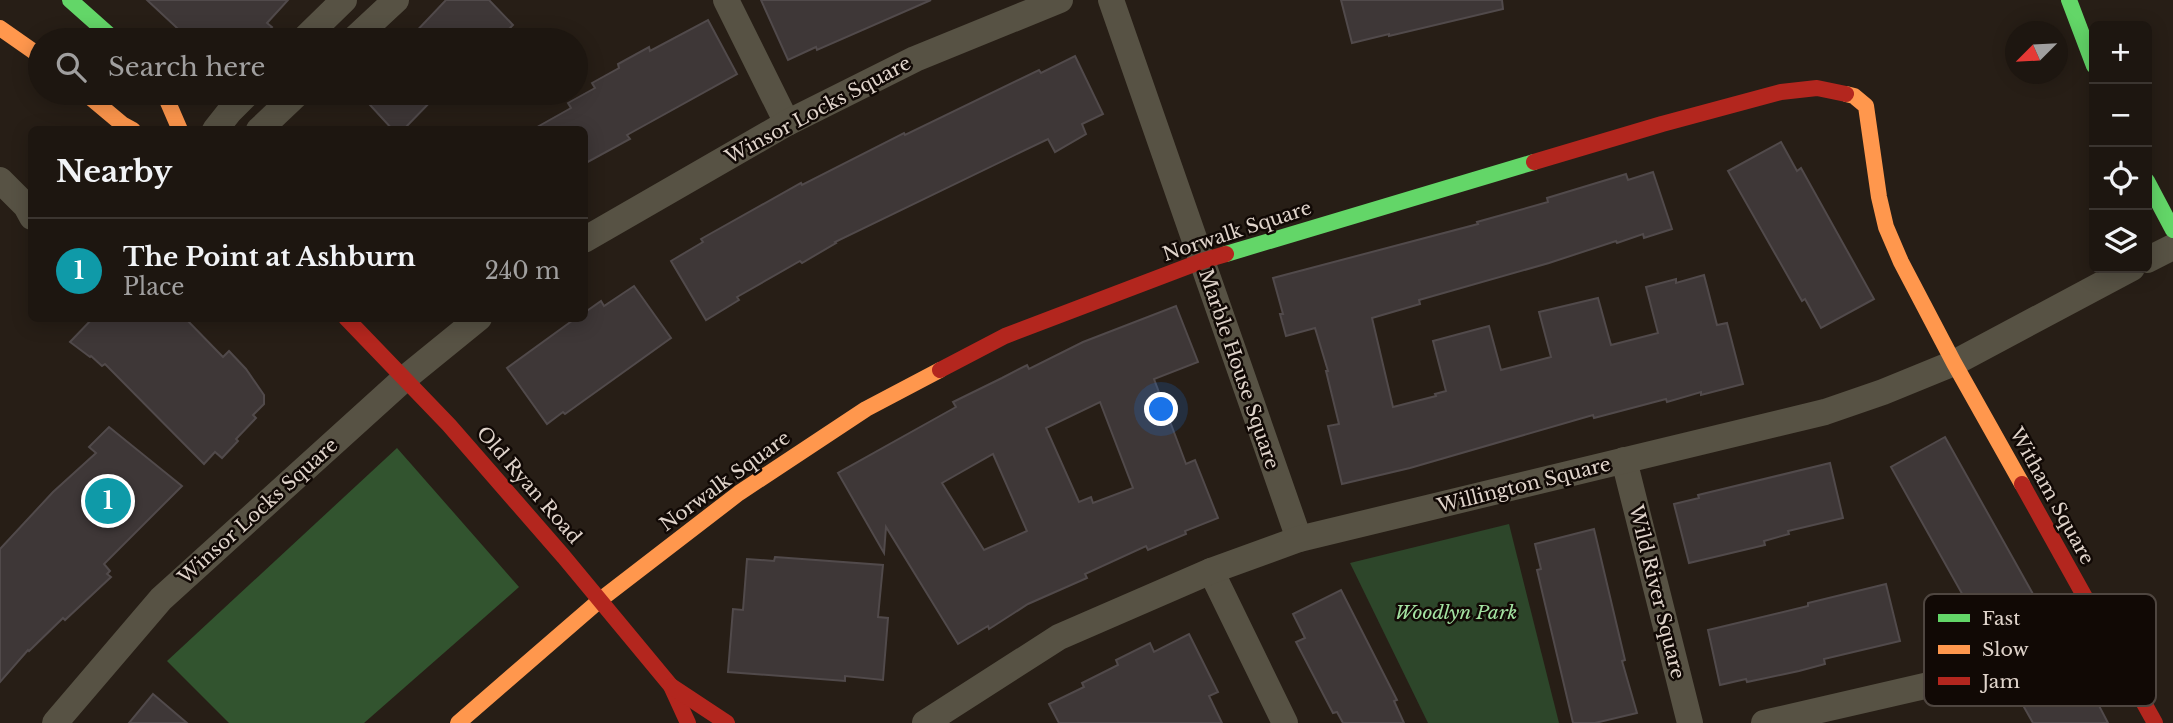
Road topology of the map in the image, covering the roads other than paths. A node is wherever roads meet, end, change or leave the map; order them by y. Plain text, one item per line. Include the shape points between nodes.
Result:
1 (70, 0) edge
2 (344, 0) edge
3 (396, 0) edge
4 (726, 0) edge
5 (1060, 0) edge
6 (1111, 0) edge
7 (2069, 0) edge
8 (0, 28) edge
9 (102, 28) edge
10 (315, 28) edge
11 (366, 28) edge
12 (28, 48) edge
13 (2089, 53) edge
14 (99, 105) edge
15 (169, 105) edge
16 (236, 105) edge
17 (285, 105) edge
18 (787, 123) junction
19 (126, 126) edge
20 (178, 126) edge
21 (218, 126) edge
22 (263, 126) edge
23 (0, 180) edge
24 (2152, 190) edge
25 (28, 210) edge
26 (2173, 230) edge
27 (588, 238) edge
28 (2173, 247) edge
29 (2152, 258) edge
30 (1202, 261) junction
31 (2123, 273) edge
32 (350, 322) edge
33 (475, 322) edge
34 (1954, 363) junction
35 (404, 379) junction
36 (1624, 460) junction
37 (1299, 539) junction
38 (1211, 571) junction
39 (2082, 594) edge
40 (600, 600) junction
41 (671, 686) junction
42 (1924, 686) edge
43 (2145, 706) edge
44 (55, 723) edge
45 (458, 723) edge
46 (688, 723) edge
47 (727, 723) edge
48 (925, 723) edge
49 (1285, 723) edge
50 (1690, 723) edge
51 (1764, 723) edge
52 (2155, 723) edge

1 - 9 street
2 - 10 street
3 - 11 street
4 - 18 street
5 - 18 street, Winsor Locks Square via 915,58
6 - 30 street, Marble House Square
7 - 13 street
8 - 12 street
14 - 19 street
15 - 20 street
16 - 21 street
17 - 22 street
18 - 27 street, Winsor Locks Square
23 - 25 street
24 - 26 street
28 - 29 street
30 - 34 street, Norwalk Square via 1662,124 1781,92 1817,88 1854,96 1866,106 1886,227
30 - 37 street, Marble House Square
30 - 40 street, Norwalk Square via 1005,336 866,409 739,493
31 - 34 street, Willington Square
32 - 35 street, Old Ryan Road
33 - 35 street, Winsor Locks Square
34 - 36 street, Willington Square via 1825,412
34 - 39 street, Witham Square
35 - 40 street, Old Ryan Road
35 - 44 street, Winsor Locks Square via 162,599
36 - 37 street, Willington Square
36 - 50 street, Wild River Square
37 - 38 street, Willington Square
38 - 48 street, Willington Square via 1059,637
38 - 49 street
40 - 41 street, Old Ryan Road
40 - 45 street, Norwalk Square
41 - 46 street, Old Ryan Road
41 - 47 street, Old Ryan Road
42 - 51 street
43 - 52 street, Witham Square

